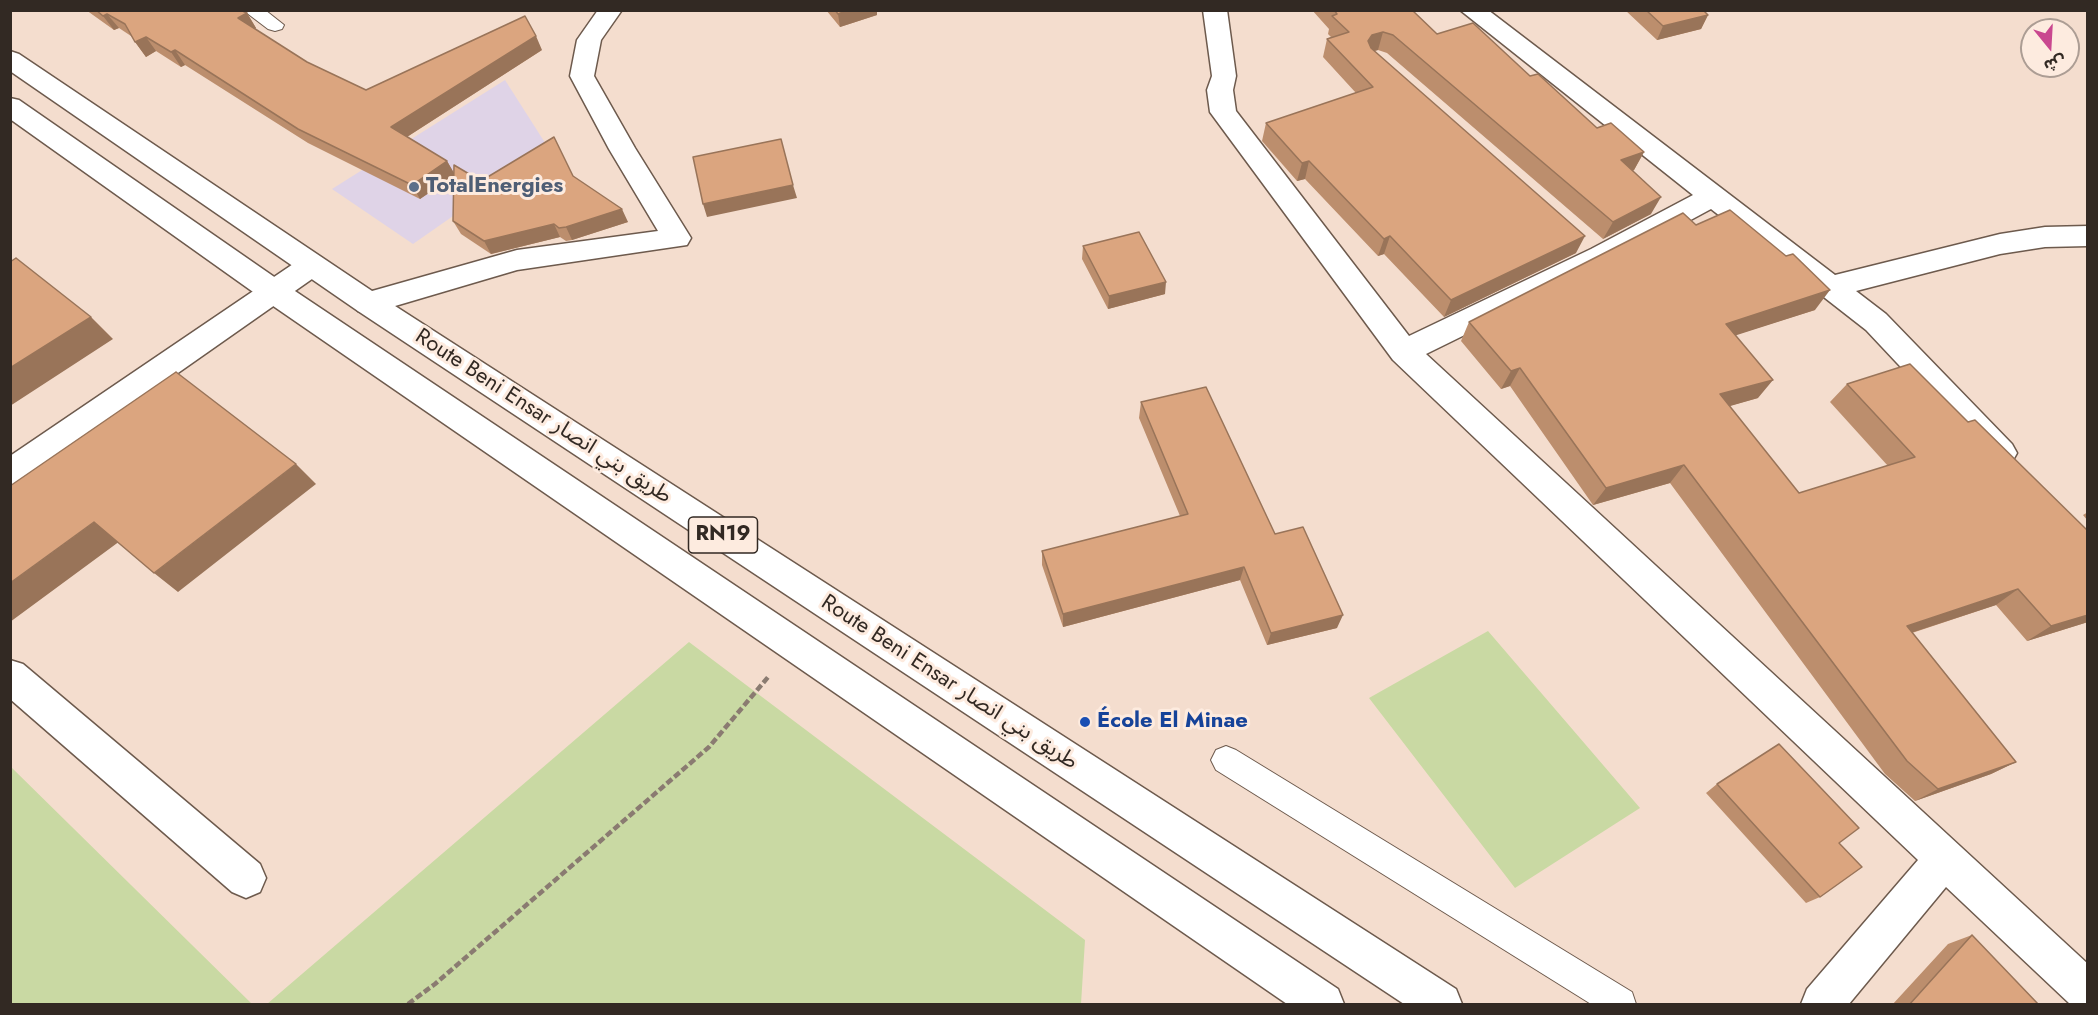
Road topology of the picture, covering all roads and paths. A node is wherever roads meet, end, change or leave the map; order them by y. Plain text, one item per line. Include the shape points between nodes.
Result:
1 (252, 10) edge
2 (610, 10) edge
3 (1215, 10) edge
4 (1472, 10) edge
5 (276, 25) dead end
6 (10, 59) edge
7 (10, 106) edge
8 (1714, 196) junction
9 (2088, 236) edge
10 (312, 265) junction
11 (1831, 287) junction
12 (273, 291) junction
13 (368, 303) junction
14 (1404, 352) junction
15 (2017, 470) edge
16 (10, 474) edge
17 (794, 646) junction
18 (10, 676) edge
19 (1226, 760) dead end
20 (1944, 859) junction
21 (246, 878) dead end
22 (2088, 993) edge
23 (408, 1005) edge
24 (1323, 1005) edge
25 (1440, 1005) edge
26 (1620, 1005) edge
27 (1822, 1005) edge

1 - 5 lane
2 - 13 main road via 589,40 582,76 677,238 517,260
3 - 14 main road via 1224,76 1220,90 1223,112
4 - 8 main road
6 - 10 main road, Route Beni Ensar طريق بني انصار / RN19
7 - 12 main road, Route Beni Ensar طريق بني انصار / RN19
8 - 11 main road
8 - 14 main road via 1592,248
9 - 11 main road via 2000,244
10 - 12 main road
10 - 13 main road, Route Beni Ensar طريق بني انصار / RN19
11 - 15 main road via 1876,322
12 - 16 main road
12 - 17 main road, Route Beni Ensar طريق بني انصار / RN19
13 - 25 main road, Route Beni Ensar طريق بني انصار / RN19
14 - 20 main road
17 - 23 path via 709,747
17 - 24 main road, Route Beni Ensar طريق بني انصار / RN19
18 - 21 main road
19 - 26 lane
20 - 22 main road
20 - 27 main road

